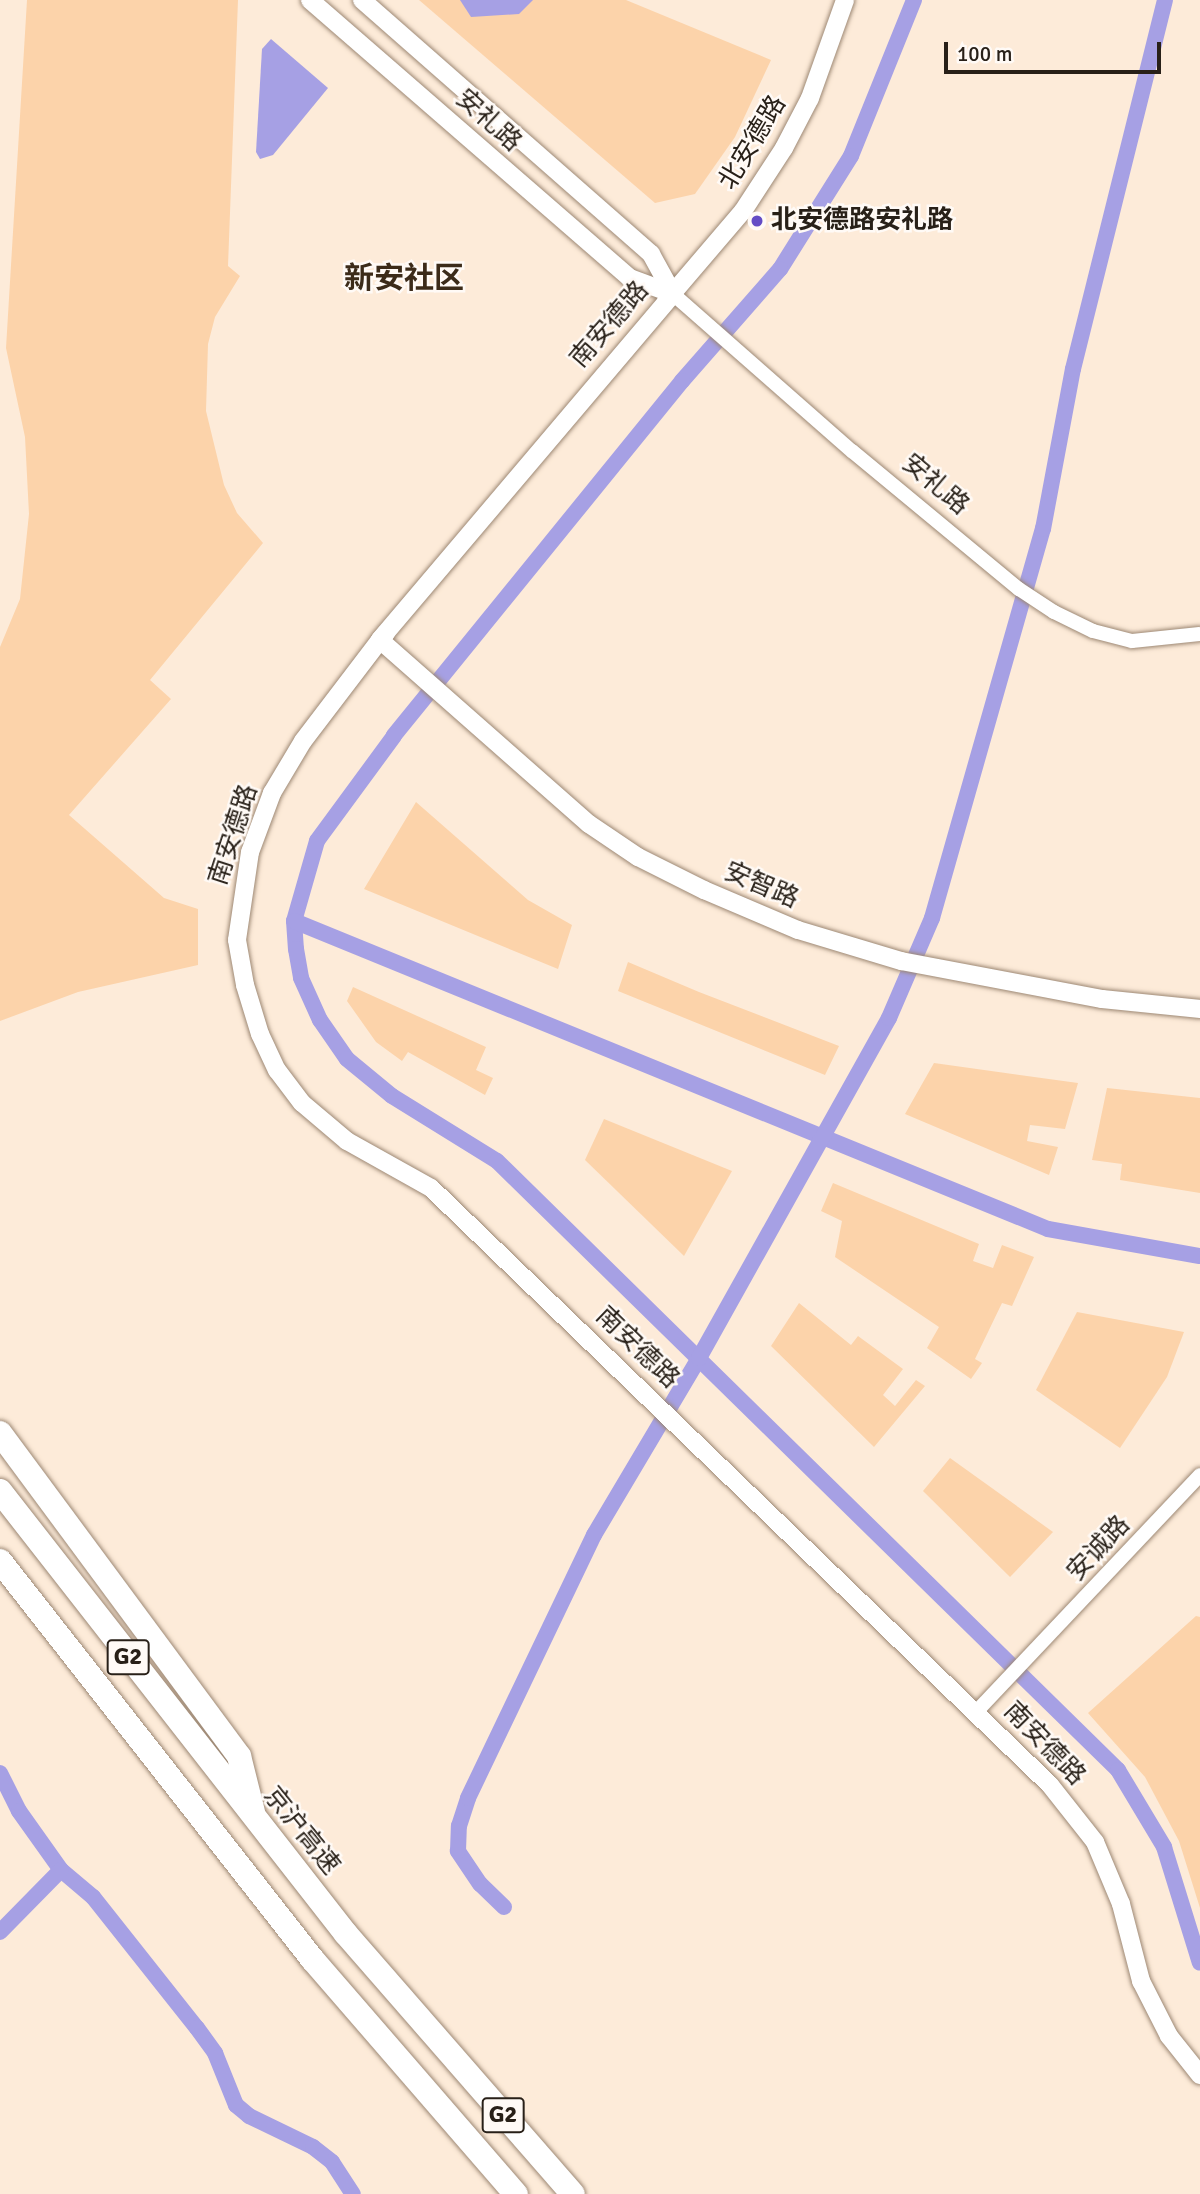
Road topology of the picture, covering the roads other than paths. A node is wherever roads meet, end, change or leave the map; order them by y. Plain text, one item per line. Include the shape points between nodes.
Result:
1 (310, 0) edge
2 (362, 0) edge
3 (845, 0) edge
4 (673, 294) junction
5 (1200, 634) edge
6 (380, 640) junction
7 (1200, 1009) edge
8 (0, 1433) edge
9 (1200, 1475) edge
10 (0, 1491) edge
11 (0, 1561) edge
12 (976, 1712) junction
13 (256, 1823) junction
14 (1200, 2075) edge
15 (516, 2194) edge
16 (573, 2194) edge

1 - 4 street, 安礼路 via 630,278
2 - 4 street, 安礼路 via 651,254
3 - 4 street, 北安德路 via 810,98 784,148 743,211
4 - 5 street, 安礼路 via 852,451 1038,602 1093,631 1132,640
4 - 6 street, 南安德路
6 - 7 street, 安智路 via 568,808 638,857 786,926 934,969 1102,999
6 - 12 street, 南安德路 via 303,741 272,793 250,852 237,940 260,1034 277,1070 302,1103 347,1141 431,1188
8 - 13 highway via 239,1756
9 - 12 street, 安诚路
10 - 13 highway, 京沪高速 / G2
11 - 15 highway, G2 via 313,1960
12 - 14 street, 南安德路 via 1050,1785 1095,1842 1121,1904 1141,1981 1169,2036
13 - 16 highway, 京沪高速 / G2 via 346,1934

